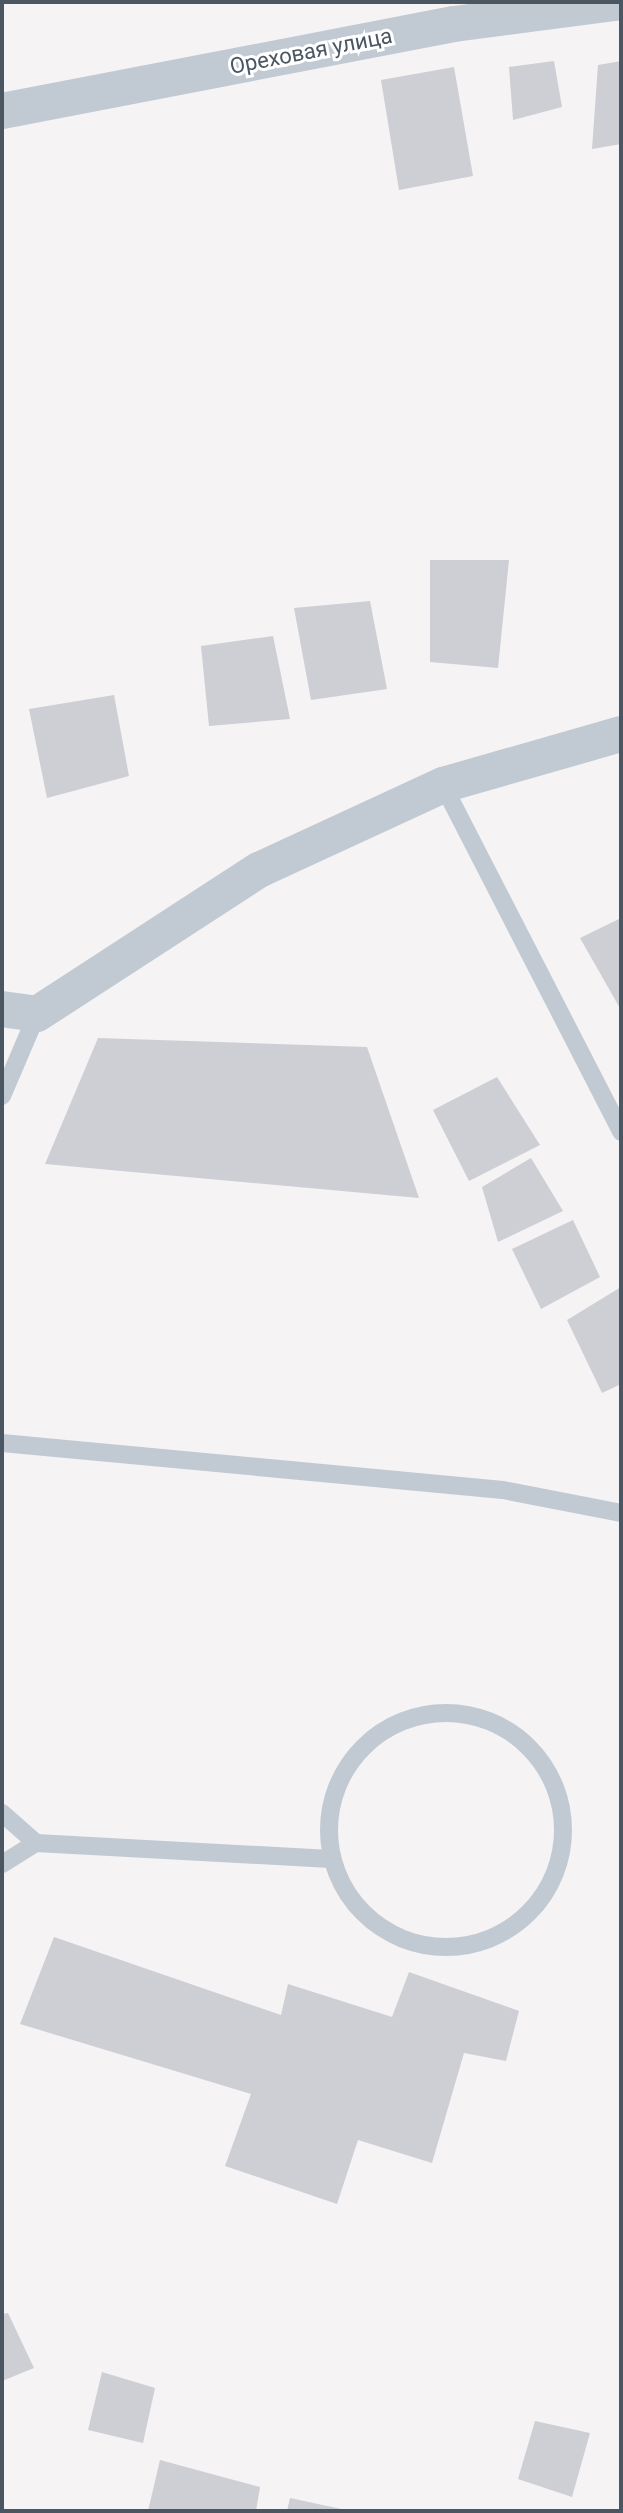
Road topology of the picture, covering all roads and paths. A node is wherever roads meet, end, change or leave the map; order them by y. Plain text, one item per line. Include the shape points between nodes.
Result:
1 (621, 2) edge
2 (2, 111) edge
3 (621, 734) edge
4 (443, 785) junction
5 (20, 1011) edge
6 (2, 1027) edge
7 (2, 1096) edge
8 (621, 1132) edge
9 (2, 1443) edge
10 (621, 1513) edge
11 (2, 1813) edge
12 (36, 1843) junction
13 (331, 1859) junction
14 (2, 1864) edge

1 - 2 street, Ореховая улица via 454,24
3 - 4 street
4 - 5 street via 259,870
4 - 8 lane
5 - 6 lane
5 - 7 lane
9 - 10 lane via 503,1490
11 - 12 lane
12 - 13 lane
12 - 14 lane
13 - 13 lane via 353,1903 391,1935 438,1949 488,1942 529,1916 557,1875 565,1826 553,1778 522,1739 478,1716 429,1713 383,1730 347,1764 329,1810

